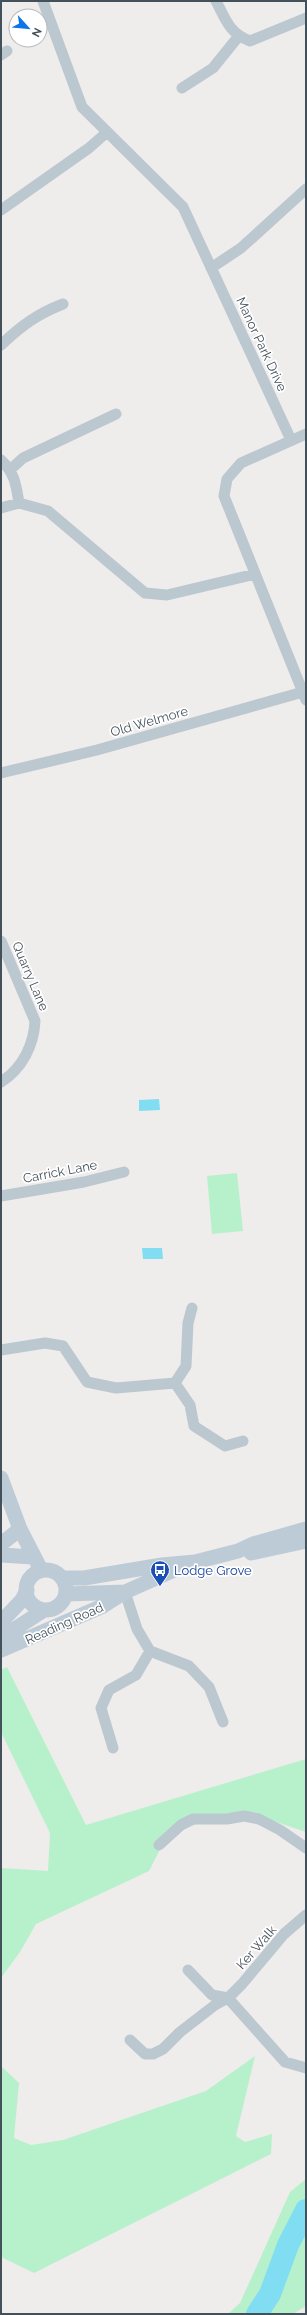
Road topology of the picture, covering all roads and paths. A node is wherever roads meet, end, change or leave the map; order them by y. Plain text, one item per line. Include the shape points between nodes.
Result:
1 (43, 1) edge
2 (216, 1) edge
3 (306, 18) edge
4 (238, 37) junction
5 (182, 88) dead end
6 (106, 133) junction
7 (306, 189) edge
8 (1, 210) edge
9 (211, 268) junction
10 (63, 304) dead end
11 (1, 345) edge
12 (116, 414) dead end
13 (306, 434) edge
14 (292, 440) junction
15 (1, 460) edge
16 (11, 469) junction
17 (19, 503) junction
18 (1, 508) edge
19 (255, 574) junction
20 (304, 696) edge
21 (1, 773) edge
22 (1, 941) edge
23 (1, 1082) edge
24 (124, 1172) dead end
25 (1, 1196) edge
26 (192, 1308) dead end
27 (1, 1350) edge
28 (175, 1383) junction
29 (244, 1441) dead end
30 (1, 1478) edge
31 (20, 1529) junction
32 (306, 1529) edge
33 (306, 1541) edge
34 (1, 1544) edge
35 (238, 1551) junction
36 (1, 1555) edge
37 (33, 1557) junction
38 (195, 1562) junction
39 (41, 1570) junction
40 (64, 1578) junction
41 (27, 1590) junction
42 (125, 1592) junction
43 (66, 1594) junction
44 (44, 1610) junction
45 (1, 1622) edge
46 (1, 1638) edge
47 (1, 1650) edge
48 (150, 1651) junction
49 (223, 1722) dead end
50 (113, 1748) dead end
51 (159, 1845) dead end
52 (306, 1848) edge
53 (306, 1916) edge
54 (188, 1970) dead end
55 (228, 1998) junction
56 (130, 2040) dead end
57 (306, 2068) edge

1 - 6 street, Manor Park Drive via 82,107
2 - 4 street
3 - 4 street via 250,41
4 - 5 street via 213,68
6 - 8 street via 89,148
6 - 9 street, Manor Park Drive via 182,207
7 - 9 street via 241,248
9 - 14 street, Manor Park Drive
10 - 11 street via 41,312
12 - 16 street via 23,458
13 - 14 street
14 - 19 street via 241,463 227,479 224,496
15 - 16 street
16 - 17 street via 16,480
17 - 18 street
17 - 19 street via 48,511 145,593 167,595
19 - 20 street
20 - 21 street, Old Welmore
22 - 23 street, Quarry Lane via 35,1021 30,1048 21,1063
24 - 25 street, Carrick Lane via 84,1182
26 - 28 street via 188,1323 186,1366
27 - 28 street via 45,1343 63,1346 88,1382 116,1388
28 - 29 street via 190,1405 194,1426 225,1446
30 - 31 main road
31 - 34 main road
31 - 37 main road
32 - 35 main road, Reading Road via 252,1544
33 - 35 main road, Reading Road via 255,1553
35 - 38 main road, Reading Road
36 - 37 main road
37 - 39 main road
38 - 40 main road, Reading Road via 162,1564 84,1578
38 - 42 main road, Reading Road
39 - 40 main road, Reading Road via 52,1571
39 - 41 main road via 30,1579
40 - 43 main road, Reading Road
41 - 44 main road, Reading Road via 29,1601
41 - 45 main road via 22,1600
42 - 43 main road, Reading Road
42 - 47 main road, Reading Road via 103,1606
42 - 48 street via 137,1629
43 - 44 main road, Reading Road via 60,1605
44 - 46 main road, Reading Road
48 - 49 street via 189,1666 210,1687
48 - 50 street via 136,1675 109,1690 101,1708
51 - 52 street via 193,1819 244,1816 260,1819
53 - 55 street, Ker Walk via 284,1934
54 - 55 street via 212,1995
55 - 56 street, Ker Walk via 215,2005 154,2054 145,2054
55 - 57 street via 284,2062

